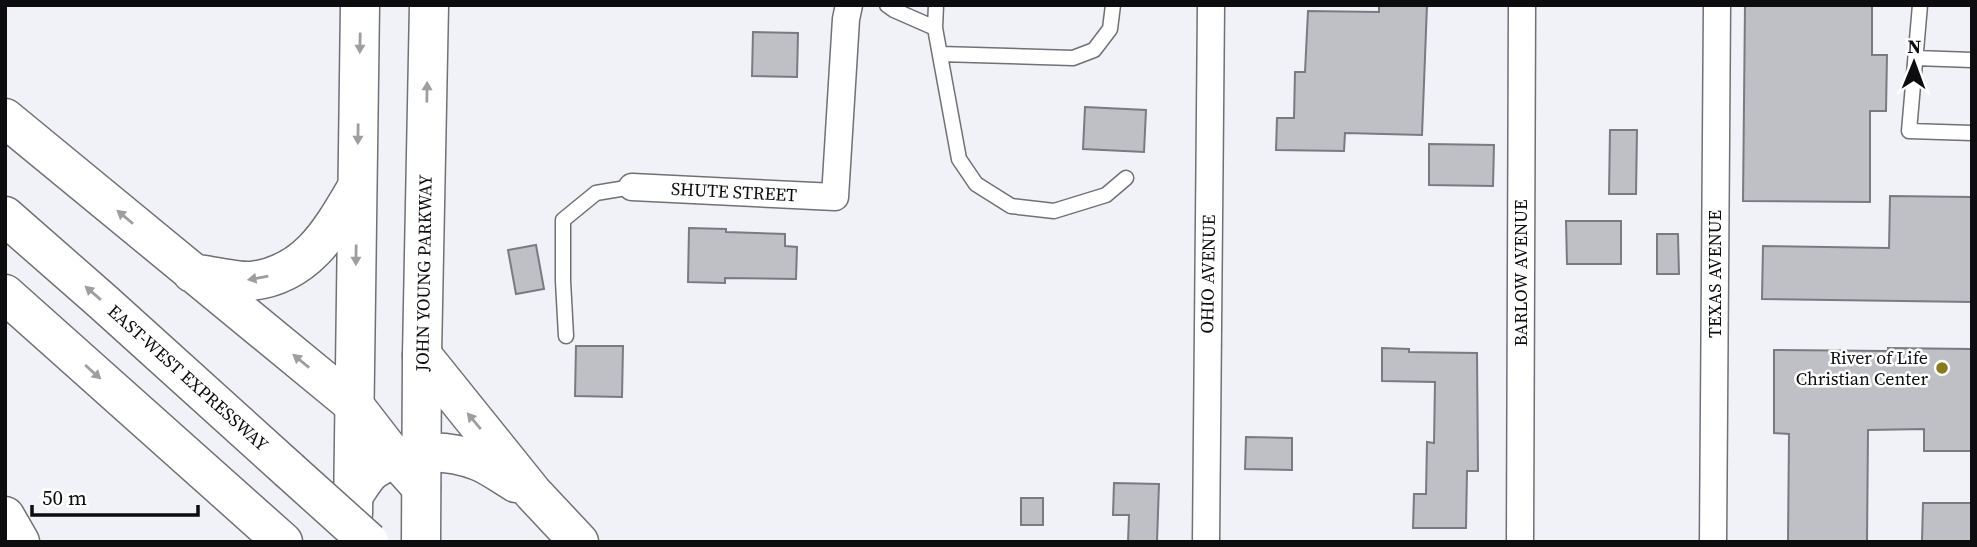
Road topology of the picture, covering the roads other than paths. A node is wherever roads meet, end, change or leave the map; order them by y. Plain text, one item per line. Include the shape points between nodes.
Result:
1 (360, 5) edge
2 (429, 5) edge
3 (849, 5) edge
4 (887, 5) edge
5 (936, 5) edge
6 (1113, 5) edge
7 (1211, 5) edge
8 (1522, 5) edge
9 (1717, 5) edge
10 (1920, 5) edge
11 (935, 28) junction
12 (940, 54) junction
13 (1916, 58) junction
14 (1972, 60) edge
15 (5, 118) edge
16 (1972, 133) edge
17 (1126, 178) dead end
18 (357, 187) junction
19 (632, 187) joint
20 (5, 216) edge
21 (192, 273) junction
22 (5, 294) edge
23 (566, 337) dead end
24 (422, 355) junction
25 (354, 405) junction
26 (412, 466) junction
27 (533, 493) junction
28 (353, 496) junction
29 (5, 516) edge
30 (20, 542) edge
31 (283, 542) edge
32 (352, 542) edge
33 (369, 542) edge
34 (421, 542) edge
35 (579, 542) edge
36 (1206, 542) edge
37 (1520, 542) edge
38 (1713, 542) edge

1 -> 18 main road
24 -> 2 main road, JOHN YOUNG PARKWAY
3 - 19 street, SHUTE STREET via 835,197
4 - 11 lane
5 - 11 lane
6 - 12 lane via 1110,29 1102,40 1094,50 1073,58
7 - 36 street, OHIO AVENUE
8 - 37 street, BARLOW AVENUE
9 - 38 street, TEXAS AVENUE
10 - 13 lane
11 - 12 lane
12 - 17 lane via 959,159 976,184 1011,206 1054,211 1106,195
13 - 14 lane
13 - 16 lane via 1909,131
21 -> 15 main road
18 -> 21 main road via 316,249 284,273 250,281
18 -> 25 main road
19 - 23 lane via 596,193 563,220
33 -> 20 main road, EAST-WEST EXPRESSWAY, bridge
25 -> 21 main road
22 -> 31 main road
24 - 26 main road, JOHN YOUNG PARKWAY
27 -> 24 main road
25 - 26 main road
25 - 28 main road
26 - 27 main road via 455,455 480,461
26 - 28 main road via 371,471
26 - 34 main road, JOHN YOUNG PARKWAY
27 - 35 main road
28 - 32 main road
29 - 30 main road

